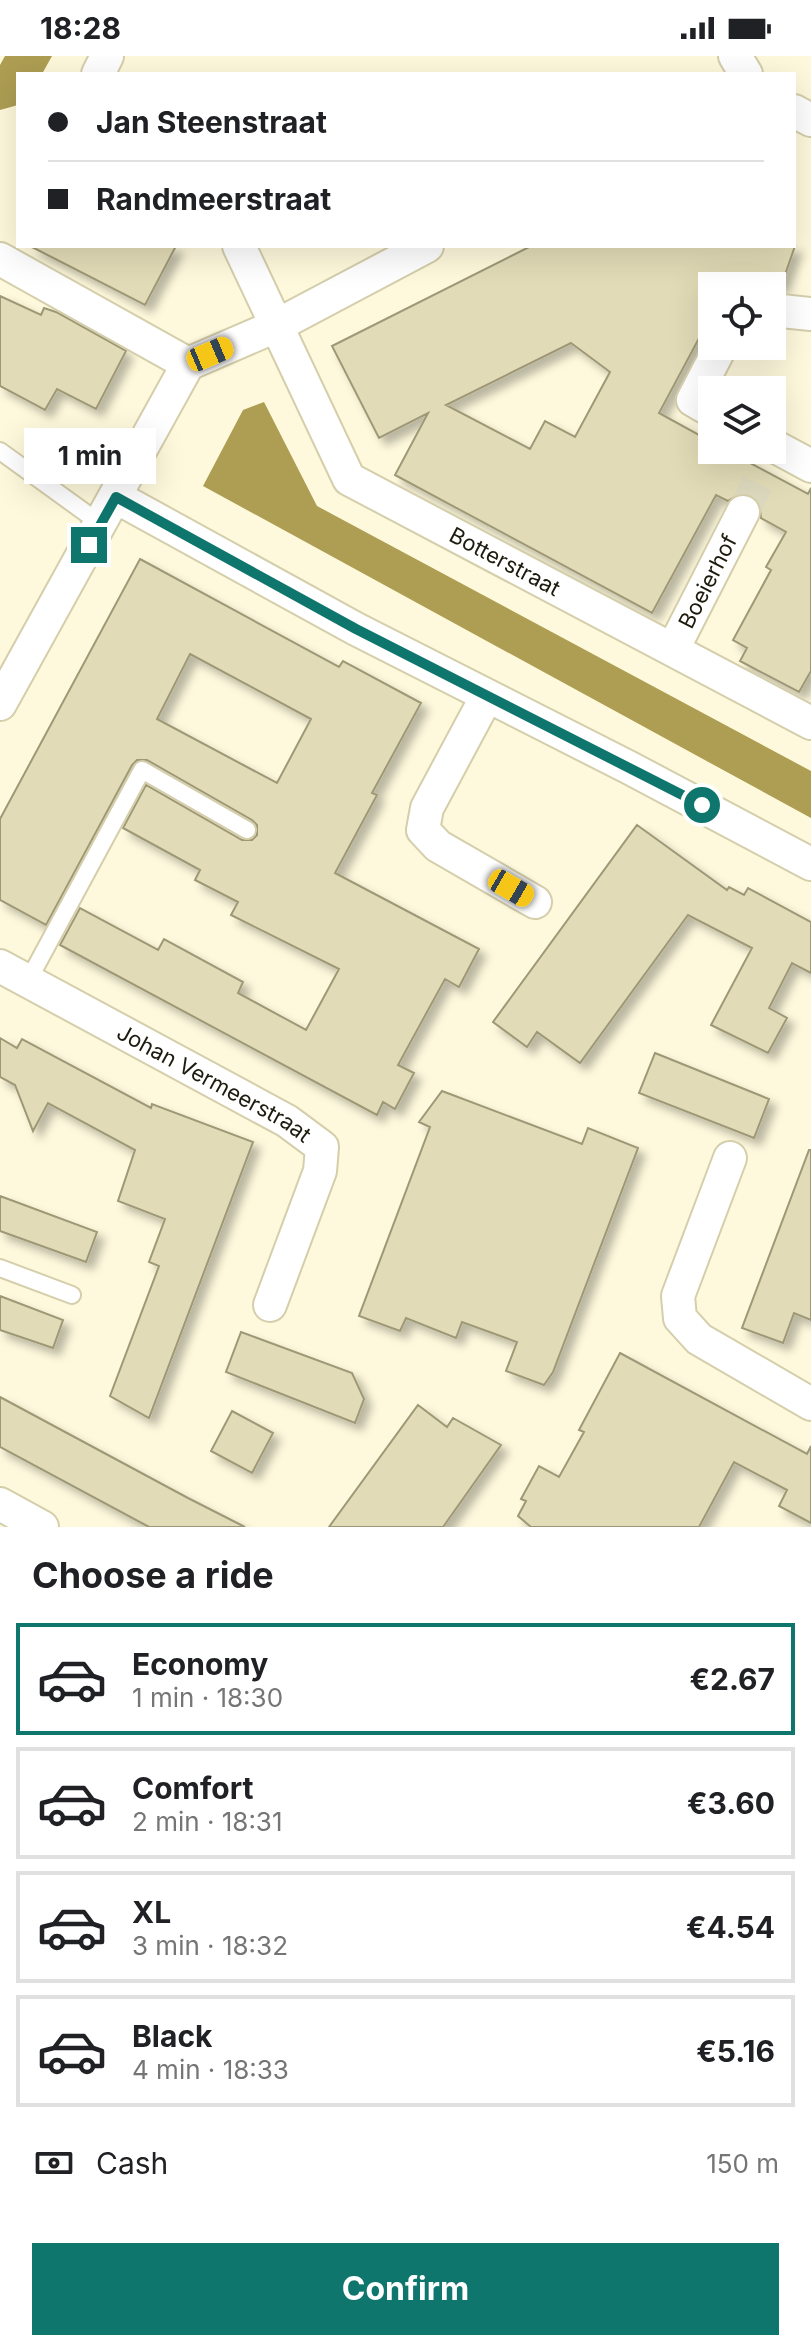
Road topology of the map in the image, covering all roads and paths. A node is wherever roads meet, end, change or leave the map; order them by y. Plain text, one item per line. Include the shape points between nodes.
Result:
1 (240, 248) edge
2 (423, 248) edge
3 (0, 259) edge
4 (786, 311) edge
5 (811, 314) edge
6 (276, 326) junction
7 (188, 364) junction
8 (0, 451) edge
9 (786, 458) edge
10 (811, 466) edge
11 (109, 510) junction
12 (743, 512) tunnel mouth
13 (673, 649) junction
14 (487, 696) junction
15 (0, 704) edge
16 (811, 723) edge
17 (247, 830) dead end
18 (811, 864) edge
19 (535, 902) dead end
20 (14, 973) edge
21 (730, 1158) dead end
22 (0, 1268) edge
23 (72, 1295) dead end
24 (270, 1305) dead end
25 (811, 1404) edge
26 (0, 1504) edge
27 (42, 1527) edge

1 - 6 street, Botterstraat
2 - 6 street
3 - 7 street
4 - 5 street
6 - 7 street
6 - 13 street, Botterstraat via 349,479
7 - 11 street
8 - 11 lane
9 - 10 street
11 - 14 street
11 - 15 street
12 - 13 street, Boeierhof
13 - 16 street, Botterstraat
14 - 18 street
14 - 19 street via 427,808 423,830 438,846
17 - 20 lane via 142,770
20 - 24 street, Johan Vermeerstraat via 299,1128 322,1147 320,1171
21 - 25 street via 678,1296 680,1318 699,1339
22 - 23 lane
26 - 27 street

